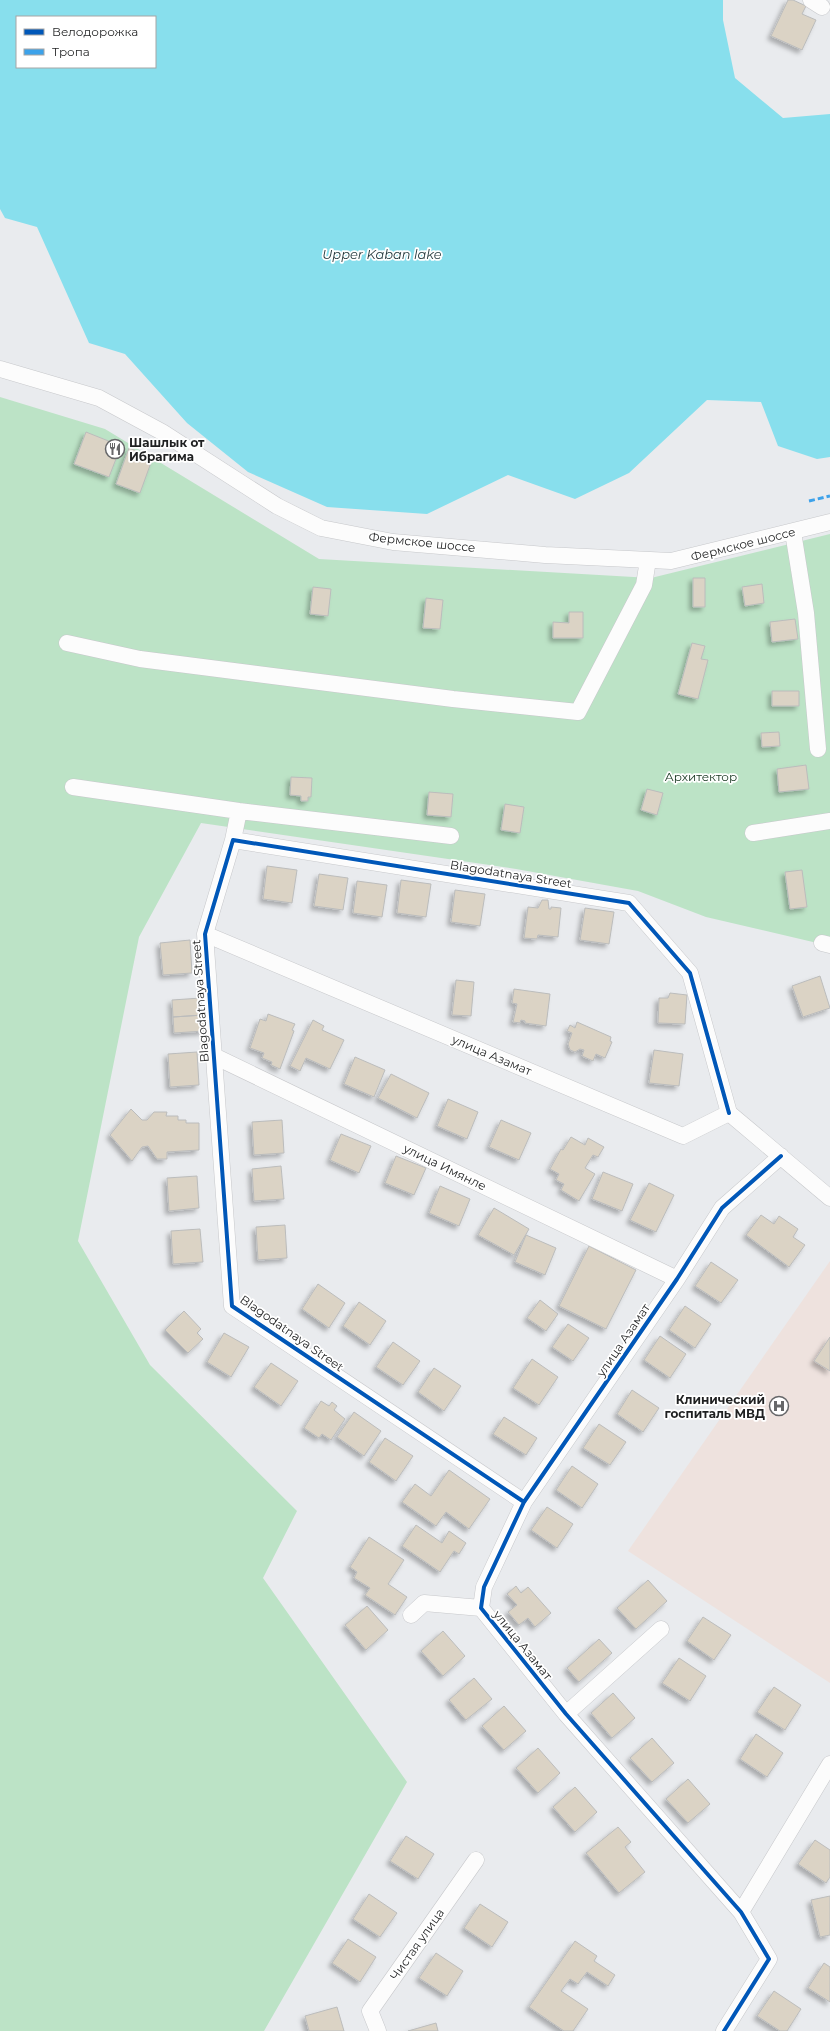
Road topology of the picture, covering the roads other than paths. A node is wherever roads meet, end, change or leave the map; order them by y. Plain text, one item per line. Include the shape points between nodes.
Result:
1 (0, 369) edge
2 (830, 522) edge
3 (793, 532) junction
4 (648, 560) junction
5 (67, 643) dead end
6 (818, 749) dead end
7 (73, 787) dead end
8 (239, 811) junction
9 (830, 821) edge
10 (753, 833) dead end
11 (451, 836) dead end
12 (233, 840) junction
13 (205, 934) junction
14 (214, 1056) junction
15 (729, 1113) junction
16 (782, 1156) junction
17 (830, 1198) edge
18 (677, 1279) junction
19 (524, 1502) junction
20 (481, 1608) junction
21 (411, 1614) dead end
22 (661, 1629) dead end
23 (566, 1714) junction
24 (830, 1764) edge
25 (476, 1860) dead end
26 (741, 1912) junction
27 (378, 2031) edge
28 (724, 2031) edge

1 - 4 street, Фермское шоссе via 99,398 162,432 277,506 321,528 393,542 545,555
2 - 3 street, Фермское шоссе
3 - 4 street, Фермское шоссе via 671,561
3 - 6 street via 806,613
4 - 5 street via 644,585 578,712 453,699 140,659
7 - 8 street
8 - 11 street
8 - 12 street
9 - 10 street
12 - 13 street, Blagodatnaya Street
12 - 15 street, Blagodatnaya Street via 629,903 690,973
13 - 14 street, Blagodatnaya Street
13 - 15 street, улица Азамат via 683,1136
14 - 18 street, улица Имянле
14 - 19 street, Blagodatnaya Street via 232,1306
15 - 16 street
16 - 17 street
16 - 18 street, улица Азамат via 722,1208
18 - 19 street, улица Азамат
19 - 20 street, улица Азамат via 484,1587
20 - 21 street via 424,1603
20 - 23 street, улица Азамат
22 - 23 street
23 - 26 street, улица Азамат
24 - 26 street
25 - 27 street, Чистая улица via 370,2011
26 - 28 street, улица Азамат via 769,1959

